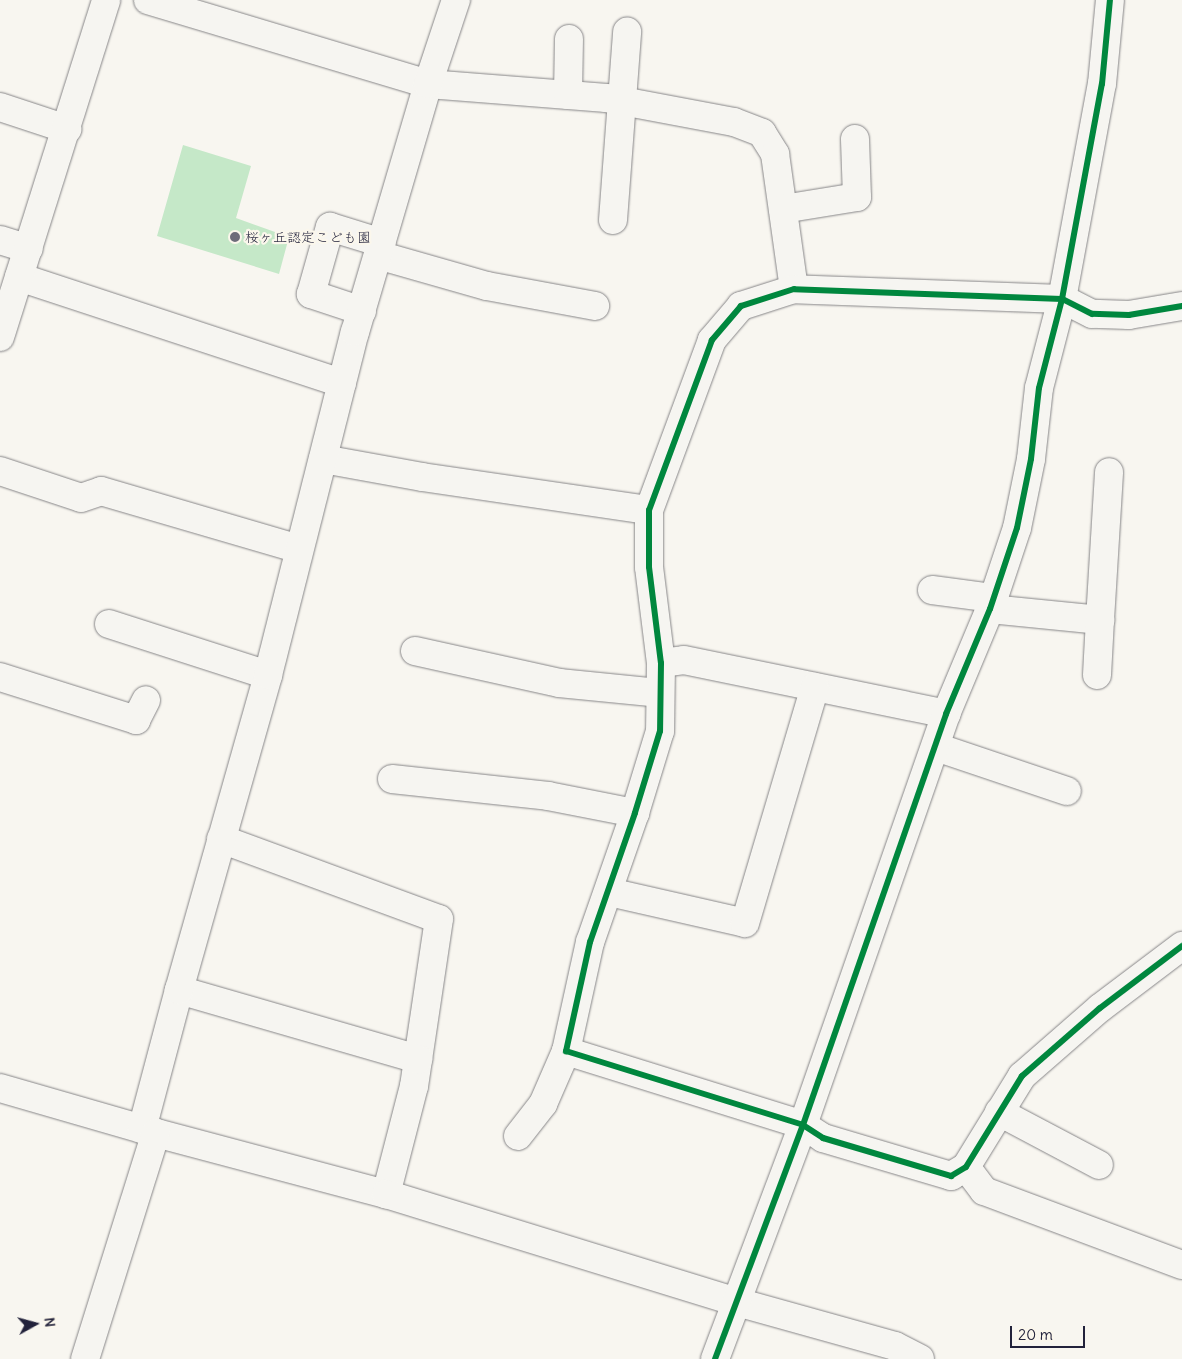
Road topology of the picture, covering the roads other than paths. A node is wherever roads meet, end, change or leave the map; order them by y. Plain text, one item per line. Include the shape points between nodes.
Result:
1 (106, 0) edge
2 (148, 0) edge
3 (456, 0) edge
4 (1110, 0) edge
5 (627, 32) dead end
6 (569, 39) dead end
7 (428, 84) junction
8 (568, 95) junction
9 (621, 101) junction
10 (0, 107) edge
11 (67, 129) junction
12 (855, 139) dead end
13 (782, 209) junction
14 (613, 220) dead end
15 (0, 240) edge
16 (29, 249) junction
17 (380, 249) junction
18 (19, 277) junction
19 (794, 289) junction
20 (1062, 299) junction
21 (595, 306) dead end
22 (1182, 306) edge
23 (362, 311) junction
24 (0, 337) edge
25 (342, 383) junction
26 (323, 459) junction
27 (0, 471) edge
28 (1109, 472) dead end
29 (649, 510) junction
30 (299, 549) junction
31 (932, 590) dead end
32 (991, 604) junction
33 (1100, 620) junction
34 (109, 624) dead end
35 (415, 651) dead end
36 (661, 663) junction
37 (1098, 674) dead end
38 (268, 675) junction
39 (0, 677) edge
40 (815, 687) junction
41 (659, 693) junction
42 (146, 700) dead end
43 (946, 714) junction
44 (936, 747) junction
45 (392, 779) dead end
46 (1067, 791) dead end
47 (635, 813) junction
48 (221, 839) junction
49 (609, 892) junction
50 (1182, 946) edge
51 (179, 990) junction
52 (566, 1051) junction
53 (418, 1059) junction
54 (0, 1088) edge
55 (999, 1112) junction
56 (803, 1124) junction
57 (150, 1131) junction
58 (518, 1136) dead end
59 (1099, 1165) dead end
60 (966, 1167) junction
61 (386, 1194) junction
62 (1182, 1265) edge
63 (737, 1302) junction
64 (85, 1359) edge
65 (716, 1359) edge
66 (920, 1359) edge

1 - 11 street
2 - 7 street
3 - 7 street
4 - 20 street via 1102,84
5 - 9 street
6 - 8 street
7 - 8 street
7 - 17 street
8 - 9 street
9 - 13 street via 734,122 762,133 775,154
9 - 14 street
10 - 11 street
11 - 16 street
12 - 13 street via 857,197
13 - 19 street
15 - 16 street
16 - 18 street
17 - 21 street via 487,286
17 - 23 street
17 - 23 street via 330,227 311,294
18 - 24 street
18 - 25 street
19 - 20 street
19 - 29 street via 741,306 712,340
20 - 22 street via 1092,314 1129,315
20 - 32 street via 1039,388 1031,459 1017,528
23 - 25 street
25 - 26 street
26 - 29 street
26 - 30 street
27 - 30 street via 80,498 102,491
28 - 33 street
29 - 36 street via 649,567
30 - 38 street
31 - 32 street
32 - 33 street
32 - 43 street
33 - 37 street
34 - 38 street
35 - 41 street via 559,683
36 - 40 street via 684,660
36 - 41 street
38 - 48 street
39 - 42 street via 136,720
40 - 43 street
40 - 49 street via 745,923
41 - 47 street via 660,731
43 - 44 street
44 - 46 street
44 - 56 street
45 - 47 street via 548,796
47 - 49 street
48 - 51 street
48 - 53 street via 439,919
49 - 52 street via 590,942
50 - 55 street via 1100,1008 1022,1076
51 - 53 street
51 - 57 street
52 - 56 street
52 - 58 street via 543,1104
53 - 61 street
54 - 57 street
55 - 59 street
55 - 60 street
56 - 60 street via 823,1138 951,1176
56 - 63 street
57 - 61 street
57 - 64 street
60 - 62 street via 984,1191
61 - 63 street
63 - 65 street
63 - 66 street via 895,1346

